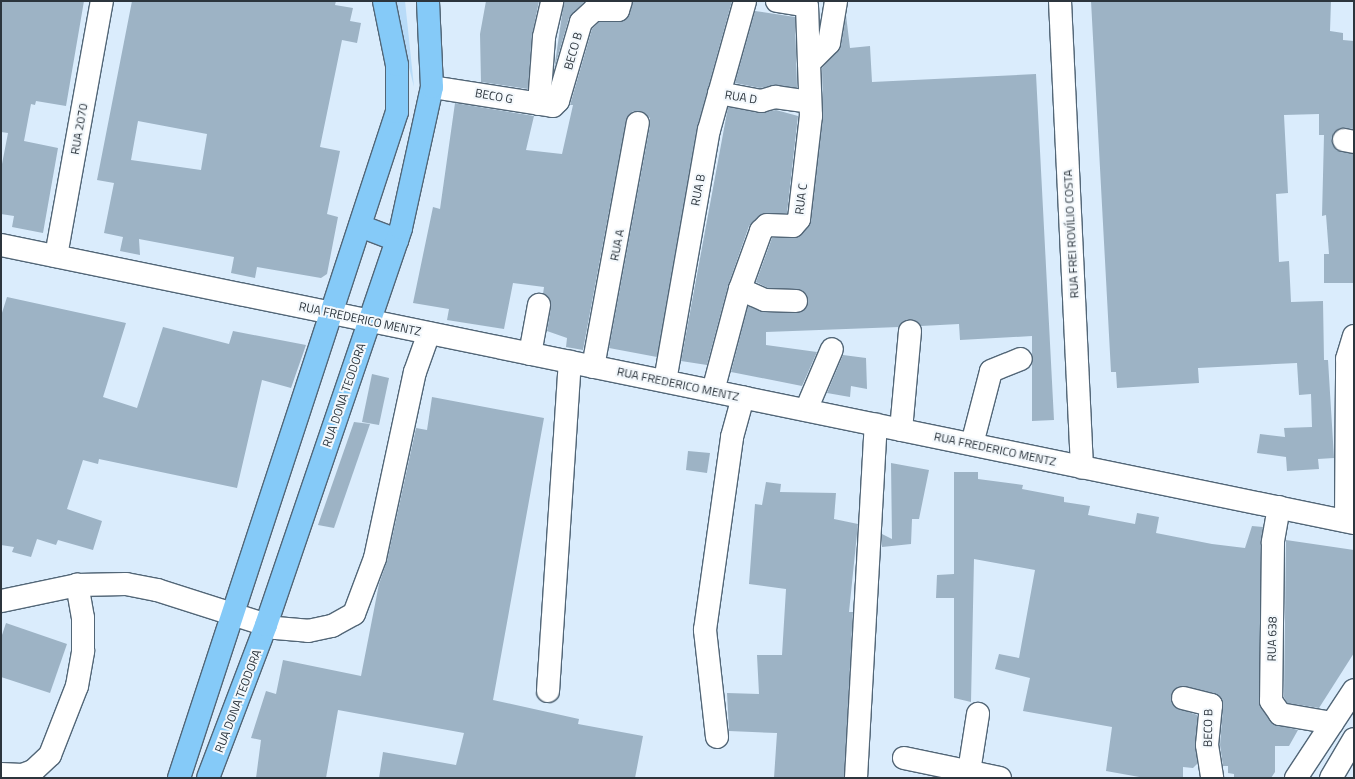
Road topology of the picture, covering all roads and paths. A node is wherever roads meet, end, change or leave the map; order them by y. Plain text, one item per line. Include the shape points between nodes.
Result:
1 (102, 1) edge
2 (384, 1) edge
3 (428, 1) edge
4 (552, 1) edge
5 (621, 1) edge
6 (745, 1) edge
7 (777, 1) edge
8 (836, 1) edge
9 (1060, 1) edge
10 (809, 63) junction
11 (432, 87) junction
12 (719, 93) junction
13 (810, 102) junction
14 (547, 104) junction
15 (638, 123) dead end
16 (360, 226) junction
17 (397, 240) junction
18 (1, 245) edge
19 (56, 256) junction
20 (740, 290) junction
21 (796, 301) dead end
22 (540, 304) dead end
23 (331, 313) junction
24 (369, 320) junction
25 (910, 331) dead end
26 (429, 333) junction
27 (1354, 336) edge
28 (832, 349) dead end
29 (530, 354) junction
30 (1021, 359) dead end
31 (570, 362) junction
32 (593, 366) junction
33 (665, 381) junction
34 (713, 391) junction
35 (743, 397) junction
36 (806, 410) junction
37 (876, 425) junction
38 (901, 430) junction
39 (972, 444) junction
40 (1082, 467) junction
41 (1280, 508) junction
42 (1350, 522) edge
43 (77, 585) junction
44 (1, 601) edge
45 (231, 611) junction
46 (266, 625) junction
47 (1354, 690) edge
48 (548, 691) dead end
49 (1183, 698) dead end
50 (978, 714) dead end
51 (1332, 723) junction
52 (717, 737) dead end
53 (1354, 739) edge
54 (904, 758) dead end
55 (1, 774) edge
56 (969, 775) edge
57 (179, 778) edge
58 (208, 778) edge
59 (856, 778) edge
60 (1000, 778) edge
61 (1212, 778) edge
62 (1296, 778) edge
63 (1331, 778) edge

1 - 19 street, RUA 2070
2 - 16 main road via 397,65 397,112
3 - 11 main road, RUA DONA TEODORA
4 - 14 street via 544,37
5 - 14 street, BECO B via 618,10 594,10 581,22
6 - 12 street, RUA B
7 - 10 street, RUA C via 807,6
8 - 10 street via 830,43
9 - 40 street, RUA FREI ROVÍLIO COSTA
10 - 13 street, RUA C
11 - 14 street, BECO G
11 - 17 main road, RUA DONA TEODORA
12 - 13 street, RUA D via 761,101 775,97
12 - 33 street, RUA B via 679,289
13 - 20 street, RUA C via 799,219 793,226 763,228
15 - 32 street, RUA A
16 - 17 main road
16 - 23 main road
17 - 24 main road, RUA DONA TEODORA
18 - 19 street, RUA FREDERICO MENTZ
19 - 23 street, RUA FREDERICO MENTZ
20 - 21 street via 765,300
20 - 34 street, RUA C
22 - 29 street
23 - 24 street, RUA FREDERICO MENTZ
23 - 45 main road
24 - 26 street, RUA FREDERICO MENTZ
24 - 46 main road, RUA DONA TEODORA
25 - 38 street
26 - 29 street, RUA FREDERICO MENTZ
26 - 46 street via 415,372 375,558 354,614 332,626 308,631
27 - 42 street via 1347,358
28 - 36 street
29 - 31 street, RUA FREDERICO MENTZ
30 - 39 street via 991,371
31 - 32 street, RUA FREDERICO MENTZ
31 - 48 street
32 - 33 street, RUA FREDERICO MENTZ
33 - 34 street, RUA FREDERICO MENTZ
34 - 35 street, RUA FREDERICO MENTZ
35 - 36 street, RUA FREDERICO MENTZ
35 - 52 street via 732,437 705,630
36 - 37 street, RUA FREDERICO MENTZ
37 - 38 street, RUA FREDERICO MENTZ
37 - 59 street
38 - 39 street, RUA FREDERICO MENTZ
39 - 40 street, RUA FREDERICO MENTZ
40 - 41 street, RUA FREDERICO MENTZ
41 - 42 street, RUA FREDERICO MENTZ
41 - 51 street, RUA 638 via 1273,542 1271,702 1280,714
43 - 44 street
43 - 45 street via 126,584
43 - 55 street via 83,618 83,651 76,686 50,755 33,771 22,775
45 - 46 street
45 - 57 main road
46 - 58 main road, RUA DONA TEODORA
47 - 51 street
49 - 61 street, BECO B via 1211,705 1207,745
50 - 56 street
51 - 62 street
53 - 63 street
54 - 56 street
56 - 60 street

